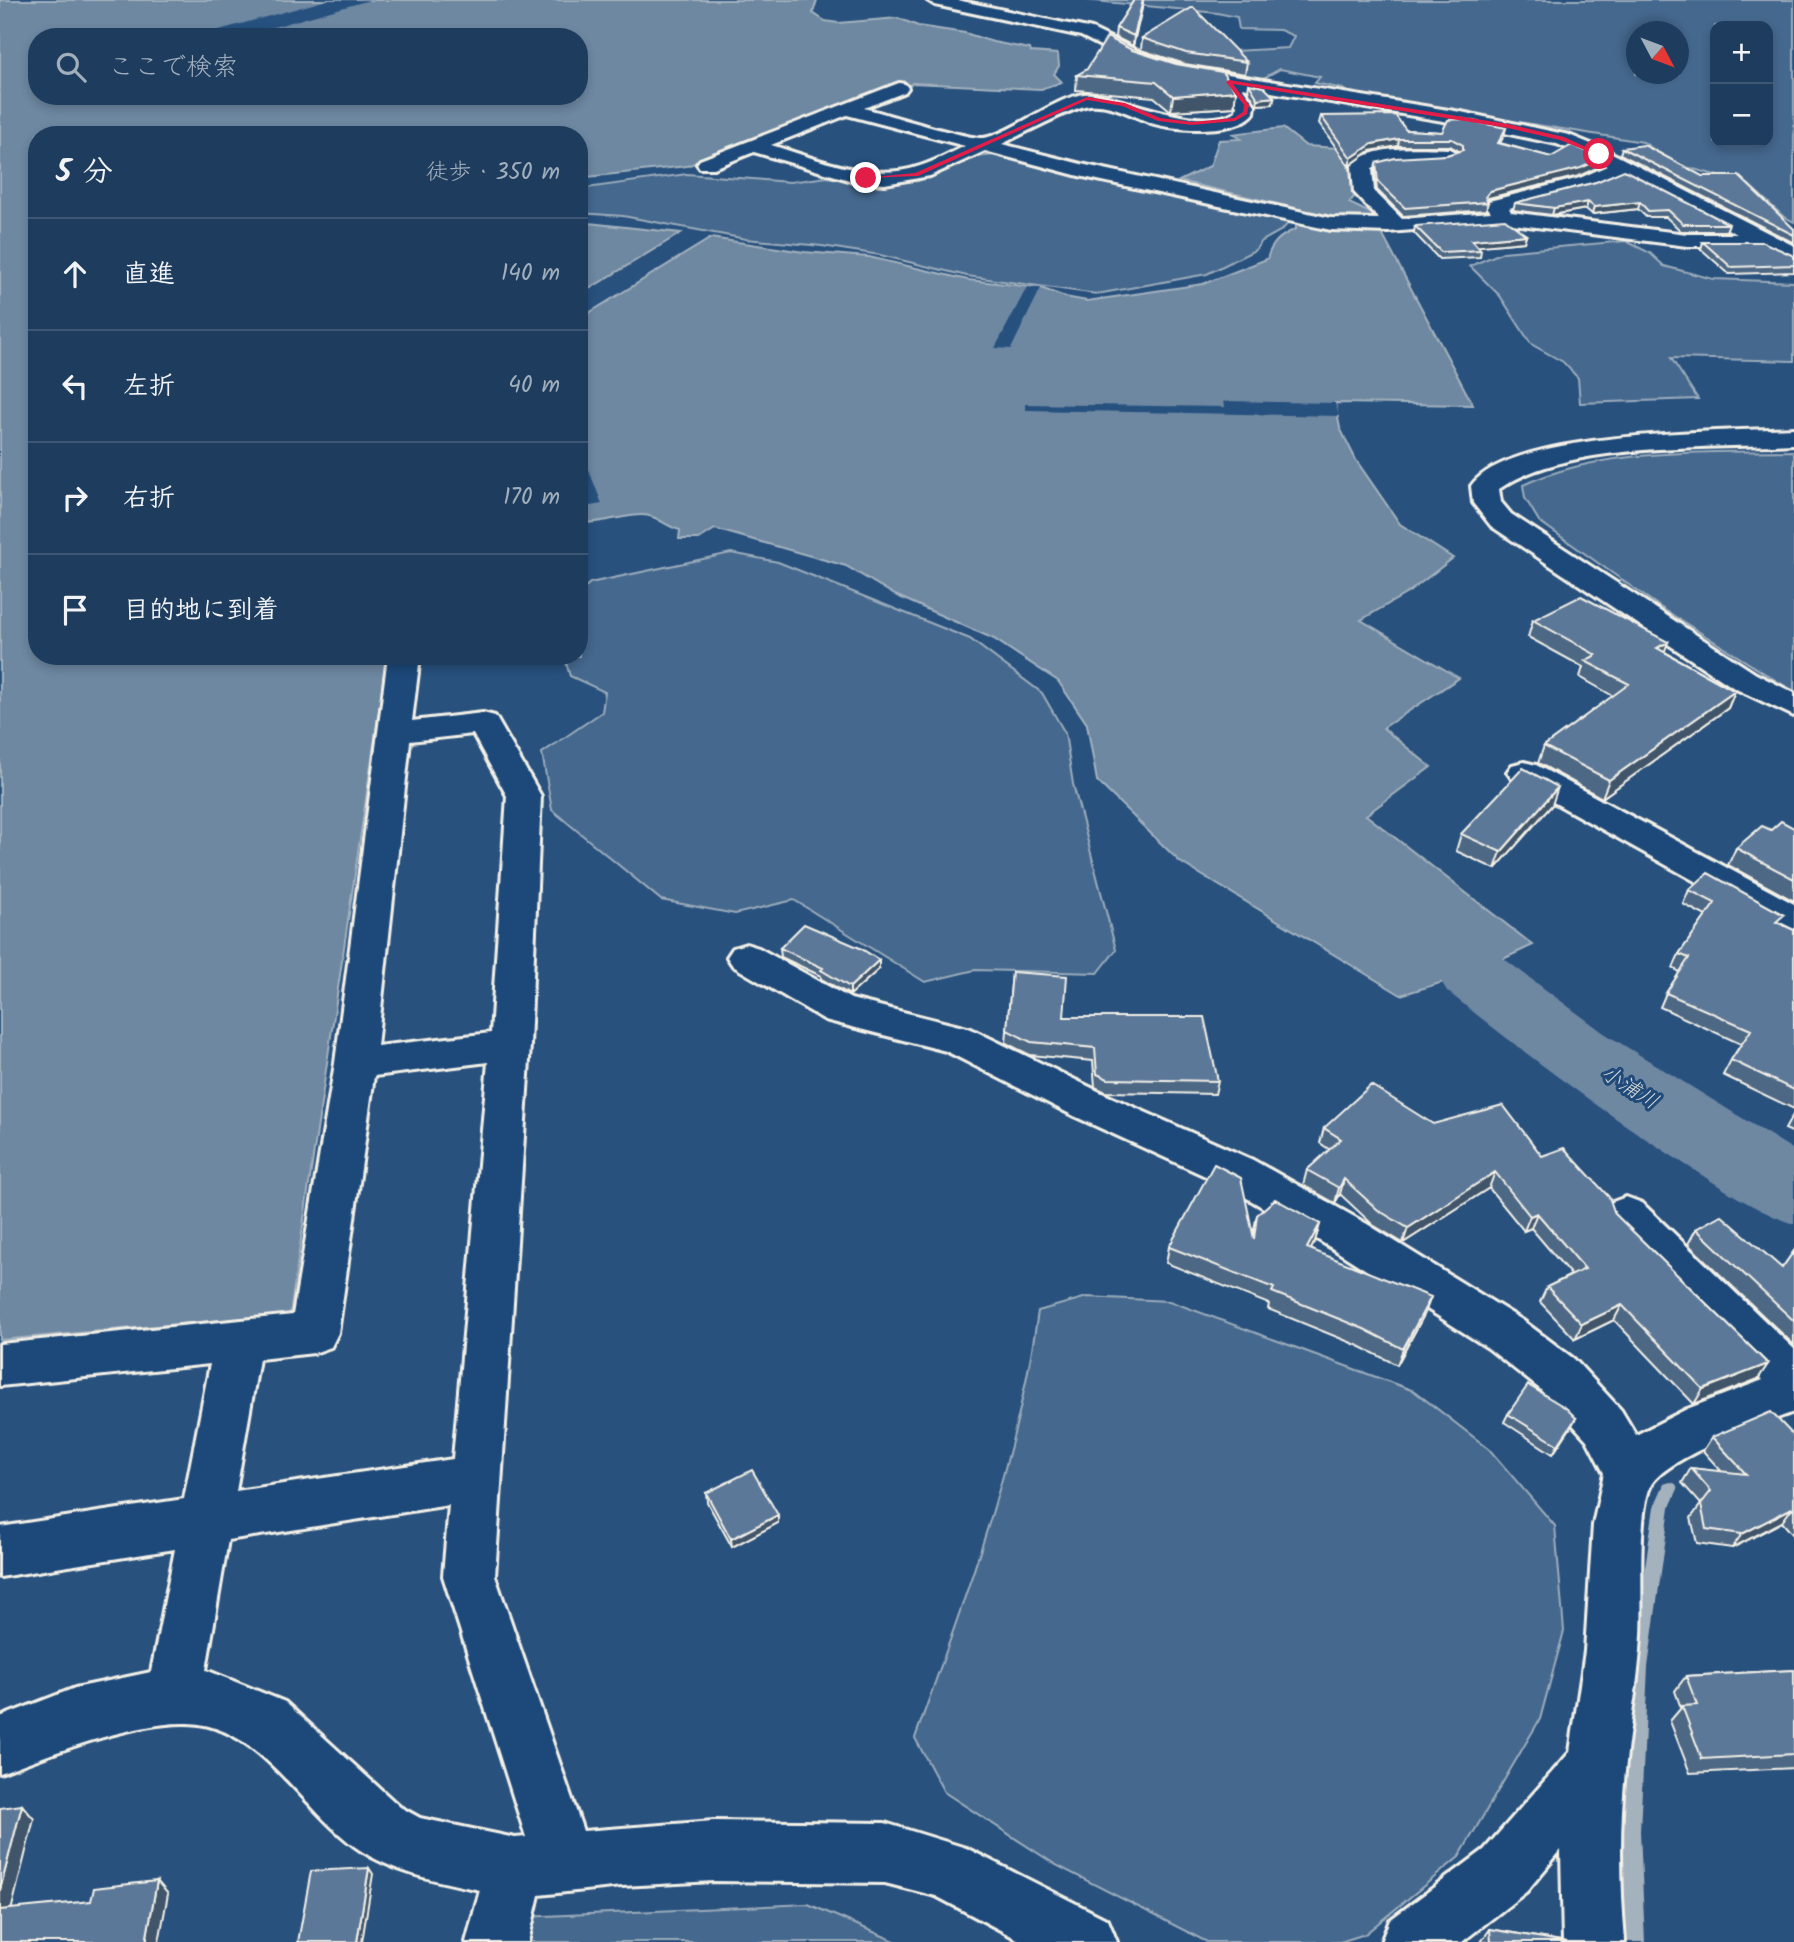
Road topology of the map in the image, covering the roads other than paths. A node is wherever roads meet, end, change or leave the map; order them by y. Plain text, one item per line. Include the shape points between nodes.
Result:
1 (935, 0) edge
2 (1229, 82) junction
3 (899, 88) dead end
4 (845, 109) junction
5 (981, 145) junction
6 (753, 146) junction
7 (1450, 155) edge
8 (707, 164) dead end
9 (1622, 167) junction
10 (1505, 217) junction
11 (1392, 225) junction
12 (1765, 240) junction
13 (1794, 255) edge
14 (1794, 436) edge
15 (403, 665) edge
16 (1794, 706) edge
17 (396, 733) junction
18 (1524, 772) edge
19 (1794, 920) edge
20 (746, 957) dead end
21 (510, 1045) junction
22 (355, 1063) junction
23 (1626, 1215) dead end
24 (237, 1343) junction
25 (0, 1365) edge
26 (1794, 1380) edge
27 (1794, 1390) edge
28 (1630, 1472) junction
29 (476, 1478) junction
30 (208, 1519) junction
31 (0, 1552) edge
32 (174, 1695) junction
33 (0, 1745) edge
34 (1597, 1764) junction
35 (539, 1865) junction
36 (497, 1942) edge
37 (1086, 1942) edge
38 (1412, 1942) edge
39 (1594, 1942) edge

1 - 2 street via 1062,25 1156,65
2 - 5 street via 1246,105 1245,113 1235,120 1192,123 1158,119 1123,104 1087,99
2 - 9 street via 1539,132 1579,145
3 - 4 street
4 - 5 street
4 - 6 street
5 - 6 street via 916,174 885,178 856,176
5 - 11 street via 1292,216 1343,225
6 - 8 street
7 - 11 street via 1402,155 1373,159 1362,166 1364,192
9 - 10 street via 1587,182 1496,205
9 - 12 street
10 - 11 street
10 - 12 street via 1687,240
12 - 13 street
14 - 16 street via 1562,455 1512,467 1485,486 1487,503 1501,520 1734,674
15 - 17 street
17 - 21 street via 483,723 524,796
17 - 22 street
18 - 19 street
20 - 28 street via 839,1010 957,1039 1238,1172 1351,1237 1505,1334 1557,1374 1604,1425
21 - 22 street
21 - 29 street
22 - 24 street via 314,1334
23 - 26 street
24 - 25 street
24 - 30 street
27 - 28 street via 1657,1447
28 - 34 street via 1620,1497 1614,1639
29 - 30 street
29 - 35 street via 469,1576
30 - 31 street
30 - 32 street
32 - 33 street via 75,1716
32 - 35 street via 201,1696 265,1722 379,1828 413,1846
34 - 38 street via 1505,1871
34 - 39 street via 1589,1889
35 - 36 street
35 - 37 street via 714,1851 885,1853 945,1869

